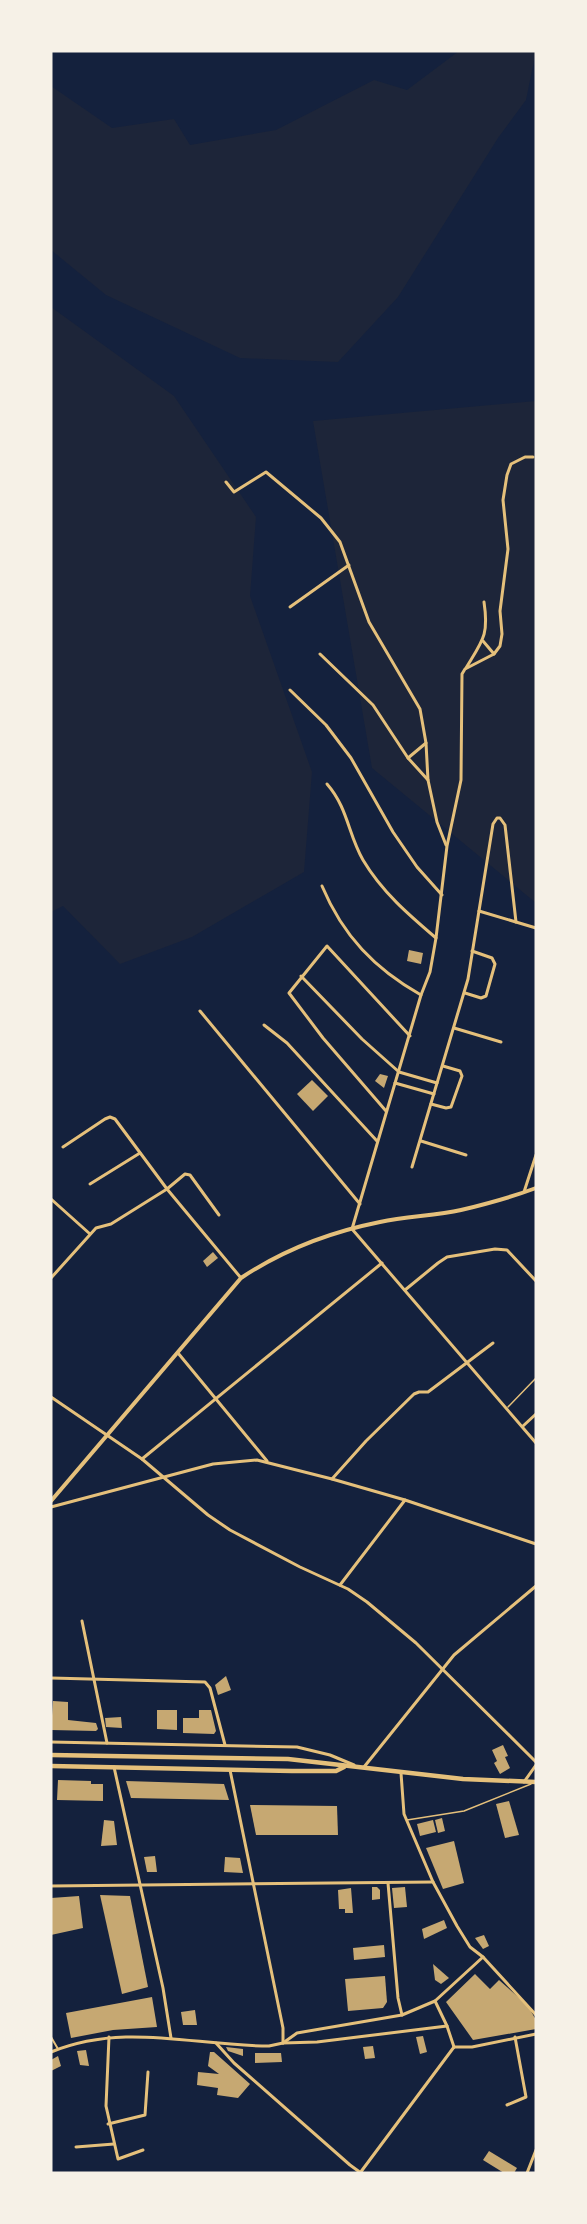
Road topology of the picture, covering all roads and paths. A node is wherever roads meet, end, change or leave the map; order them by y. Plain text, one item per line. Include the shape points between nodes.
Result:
1 (533, 457) dead end
2 (226, 482) dead end
3 (349, 565) junction
4 (484, 602) dead end
5 (290, 607) dead end
6 (483, 641) junction
7 (320, 654) dead end
8 (494, 654) junction
9 (465, 669) junction
10 (290, 690) dead end
11 (426, 742) junction
12 (408, 758) junction
13 (428, 780) junction
14 (327, 784) dead end
15 (447, 846) junction
16 (322, 886) dead end
17 (441, 895) junction
18 (479, 912) junction
19 (516, 922) junction
20 (536, 928) edge
21 (436, 938) junction
22 (472, 951) junction
23 (301, 976) junction
24 (465, 993) junction
25 (421, 995) junction
26 (200, 1011) dead end
27 (264, 1025) dead end
28 (454, 1028) junction
29 (410, 1036) junction
30 (501, 1042) dead end
31 (443, 1066) junction
32 (399, 1072) junction
33 (395, 1083) junction
34 (437, 1083) junction
35 (434, 1095) junction
36 (431, 1104) junction
37 (386, 1111) junction
38 (377, 1141) junction
39 (421, 1141) junction
40 (63, 1147) dead end
41 (140, 1153) junction
42 (466, 1155) dead end
43 (536, 1155) edge
44 (412, 1167) dead end
45 (90, 1184) dead end
46 (536, 1188) edge
47 (167, 1189) junction
48 (524, 1192) junction
49 (51, 1199) edge
50 (360, 1204) junction
51 (219, 1215) dead end
52 (352, 1229) junction
53 (90, 1234) junction
54 (382, 1263) junction
55 (51, 1278) edge
56 (241, 1278) junction
57 (536, 1281) edge
58 (405, 1290) junction
59 (493, 1343) dead end
60 (178, 1353) junction
61 (467, 1363) junction
62 (536, 1378) edge
63 (51, 1397) edge
64 (216, 1398) junction
65 (507, 1407) junction
66 (536, 1414) edge
67 (523, 1426) junction
68 (108, 1435) junction
69 (536, 1443) edge
70 (142, 1459) junction
71 (267, 1461) junction
72 (163, 1476) junction
73 (332, 1479) junction
74 (405, 1500) junction
75 (51, 1501) edge
76 (51, 1507) edge
77 (536, 1544) edge
78 (340, 1585) junction
79 (536, 1586) edge
80 (82, 1621) dead end
81 (443, 1669) junction
82 (51, 1678) edge
83 (93, 1679) junction
84 (51, 1742) edge
85 (107, 1743) junction
86 (225, 1745) junction
87 (51, 1755) edge
88 (536, 1763) edge
89 (51, 1766) edge
90 (114, 1767) junction
91 (344, 1767) junction
92 (362, 1769) junction
93 (230, 1770) junction
94 (401, 1773) junction
95 (524, 1782) junction
96 (536, 1782) edge
97 (406, 1820) junction
98 (433, 1882) junction
99 (388, 1883) junction
100 (254, 1885) junction
101 (51, 1886) edge
102 (140, 1886) junction
103 (483, 1957) junction
104 (435, 2001) junction
105 (402, 2015) junction
106 (536, 2015) edge
107 (447, 2026) junction
108 (536, 2034) edge
109 (51, 2037) edge
110 (109, 2037) junction
111 (515, 2037) junction
112 (171, 2038) junction
113 (214, 2042) junction
114 (283, 2043) junction
115 (454, 2047) junction
116 (58, 2049) junction
117 (51, 2052) edge
118 (148, 2072) dead end
119 (507, 2105) dead end
120 (108, 2124) junction
121 (114, 2144) junction
122 (76, 2147) dead end
123 (144, 2150) dead end
124 (536, 2150) edge
125 (361, 2173) edge
126 (527, 2173) edge

1 - 8 street via 511,464 506,482 503,500 508,549 500,611 502,634
2 - 3 street via 234,492 261,473 269,473 329,526
3 - 5 street
3 - 11 street via 369,622 420,709
4 - 6 street via 487,621
6 - 8 street
6 - 9 street
7 - 12 street via 373,705
8 - 9 street
9 - 15 street via 461,678 461,780
10 - 17 street via 326,725 351,758 393,832
11 - 12 street
11 - 13 street
12 - 13 street
13 - 15 street via 436,822
14 - 21 street via 340,801 363,859 379,882 399,907
15 - 17 street
16 - 25 street via 360,948 387,974
17 - 21 street
18 - 19 street
18 - 19 street via 493,824 500,818 505,825
18 - 22 street
19 - 20 street
21 - 25 street
22 - 24 street
22 - 24 street via 492,958 495,964 486,996
23 - 29 street via 327,946
23 - 32 street
23 - 37 street via 289,993
24 - 28 street
25 - 29 street
26 - 50 street
27 - 38 street via 287,1043
28 - 30 street
28 - 31 street
29 - 32 street
31 - 34 street
31 - 36 street via 461,1072 456,1095 450,1108
32 - 33 street
32 - 34 street
33 - 35 street
33 - 37 street
34 - 35 street
35 - 36 street
36 - 39 street
37 - 38 street
38 - 50 street
39 - 42 street
39 - 44 street
40 - 41 street via 112,1117
41 - 45 street
41 - 47 street
43 - 48 street
46 - 48 street
47 - 51 street via 188,1174
47 - 53 street
47 - 56 street
48 - 52 street via 461,1210
49 - 53 street
50 - 52 street
52 - 54 street
52 - 56 street via 319,1238
53 - 55 street
54 - 58 street
54 - 64 street
56 - 60 street
57 - 58 street via 507,1251 495,1249 442,1260
58 - 61 street
59 - 61 street
60 - 64 street
60 - 68 street
61 - 65 street
61 - 73 street via 428,1392 414,1394
62 - 65 lane
63 - 68 street
64 - 70 street
64 - 71 street
65 - 67 street
66 - 67 street
67 - 69 street
68 - 70 street
68 - 75 street
70 - 72 street
71 - 72 street via 229,1461
71 - 73 street
72 - 76 street
72 - 78 street via 230,1530
73 - 74 street
74 - 77 street
74 - 78 street
78 - 81 street via 388,1619
79 - 81 street via 454,1655
80 - 83 street
81 - 88 street
81 - 92 street
82 - 83 street
83 - 85 street
83 - 86 street via 197,1680 209,1685
84 - 85 street
85 - 86 street
86 - 92 street via 310,1749
87 - 91 main road via 288,1759
88 - 95 street
89 - 90 main road
90 - 93 main road
90 - 102 street
91 - 92 main road
91 - 93 main road via 336,1771
92 - 94 main road
93 - 100 street
94 - 95 main road
94 - 97 street
95 - 96 main road
96 - 97 lane via 464,1811
97 - 98 street
98 - 99 street
98 - 103 street via 463,1938
99 - 100 street
99 - 105 street
100 - 102 street
100 - 114 street
101 - 102 street
102 - 112 street
103 - 104 street
103 - 106 street
104 - 105 street
104 - 107 street
105 - 114 street via 297,2033
107 - 114 street
107 - 115 street
108 - 111 street
109 - 116 street
110 - 112 street
110 - 116 street
110 - 120 street
111 - 115 street
111 - 119 street via 526,2097
112 - 113 street
113 - 114 street via 258,2046
113 - 125 street
115 - 125 street
116 - 117 street
118 - 120 street via 145,2115
120 - 121 street
121 - 122 street
121 - 123 street via 118,2159
124 - 126 street

